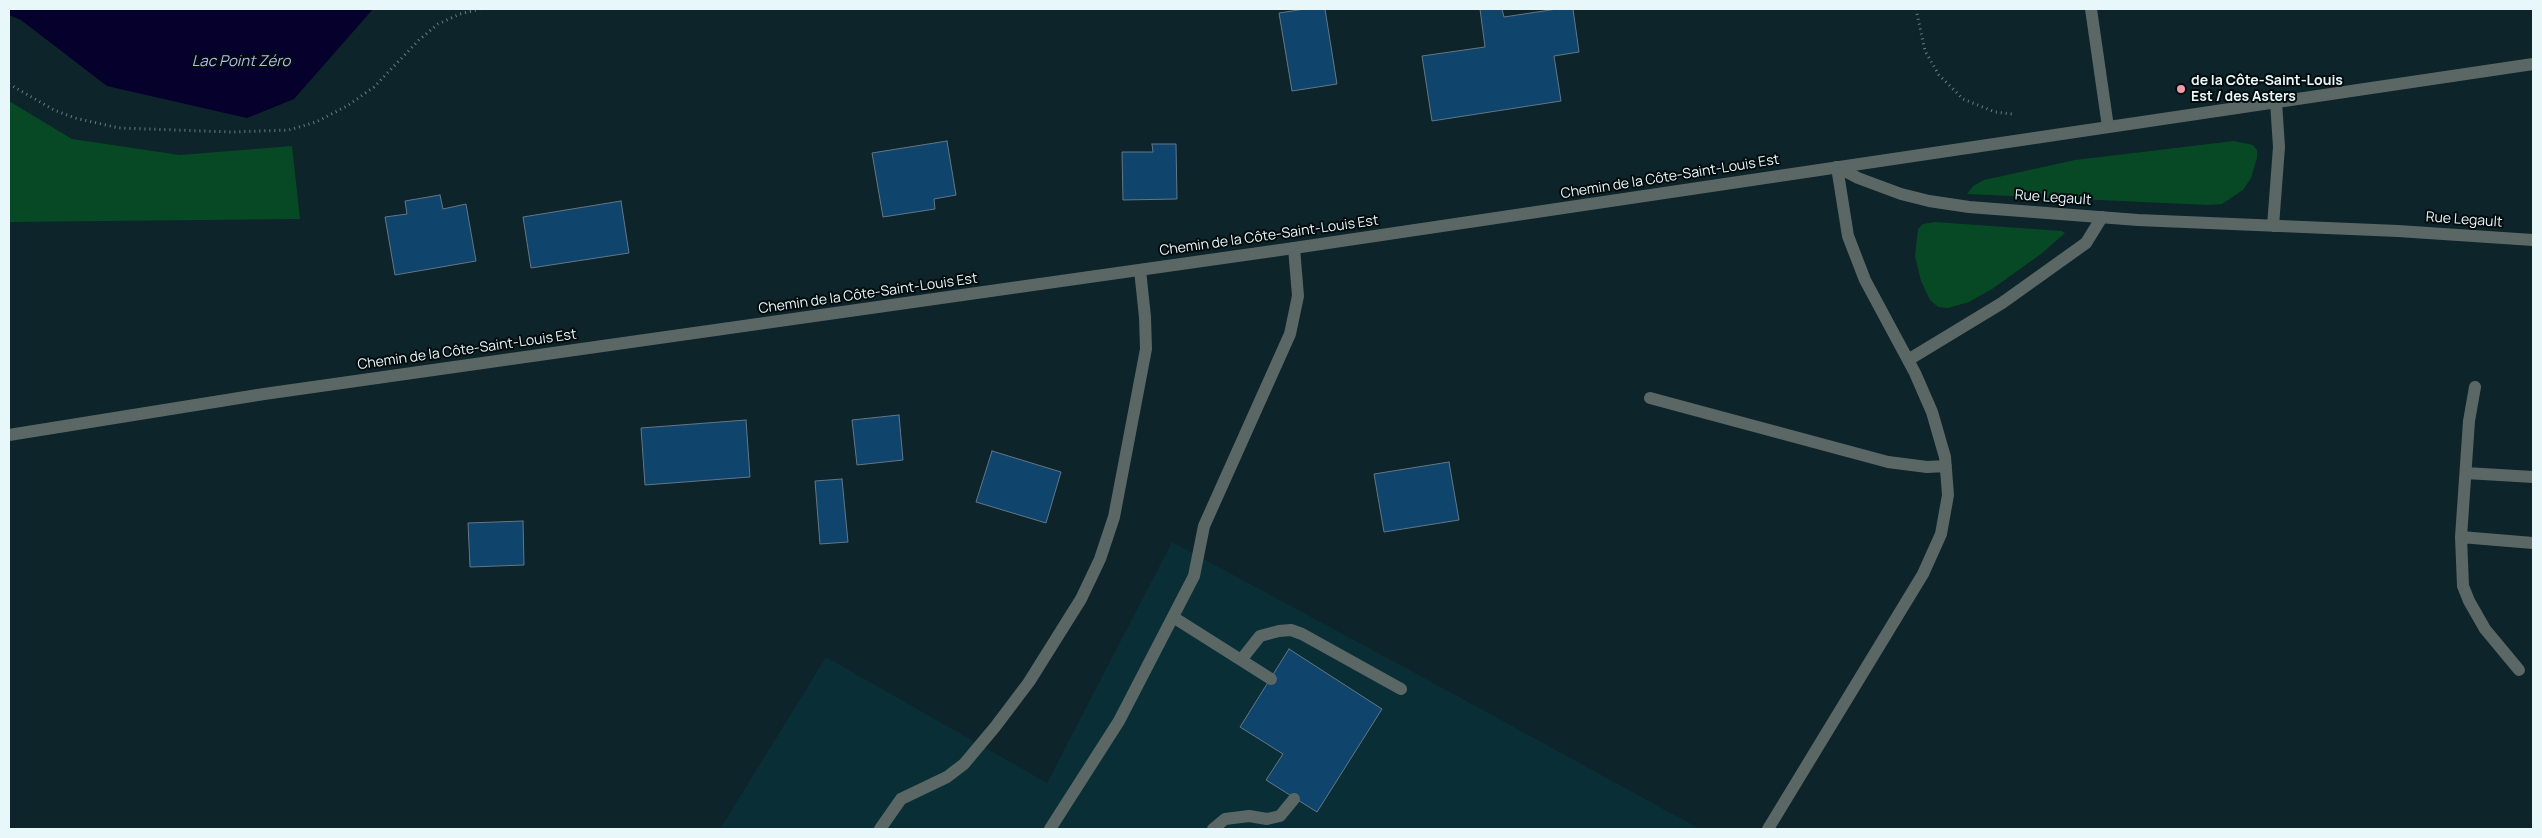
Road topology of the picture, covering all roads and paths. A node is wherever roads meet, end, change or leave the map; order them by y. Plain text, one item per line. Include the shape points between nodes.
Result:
1 (480, 9) edge
2 (1916, 9) edge
3 (2091, 9) edge
4 (2533, 64) edge
5 (9, 84) edge
6 (2276, 102) junction
7 (2017, 114) dead end
8 (2108, 127) junction
9 (1837, 167) junction
10 (2102, 217) junction
11 (2273, 226) junction
12 (2533, 240) edge
13 (1294, 248) junction
14 (1140, 270) junction
15 (1908, 360) junction
16 (2476, 387) dead end
17 (1650, 398) dead end
18 (9, 435) edge
19 (1946, 466) junction
20 (2466, 473) junction
21 (2533, 477) edge
22 (2462, 537) junction
23 (2533, 543) edge
24 (1173, 617) junction
25 (1241, 660) junction
26 (2519, 670) dead end
27 (1270, 679) dead end
28 (1401, 689) dead end
29 (1294, 798) dead end
30 (880, 829) edge
31 (1050, 829) edge
32 (1213, 829) edge
33 (1768, 829) edge

1 - 5 path via 438,24 374,87 347,106 316,122 289,130 232,132 119,128 54,110
2 - 7 path via 1920,36 1929,62 1951,88 1978,107
3 - 8 street
4 - 6 street, Chemin de la Côte-Saint-Louis Est
6 - 8 street, Chemin de la Côte-Saint-Louis Est
6 - 11 street via 2279,146
8 - 9 street, Chemin de la Côte-Saint-Louis Est
9 - 10 street, Rue Legault via 1878,186 1929,201
9 - 13 street, Chemin de la Côte-Saint-Louis Est
9 - 15 street via 1848,236 1854,253
10 - 11 street, Rue Legault
10 - 15 street via 2086,242 2002,303
11 - 12 street, Rue Legault
13 - 14 street, Chemin de la Côte-Saint-Louis Est
13 - 24 street via 1298,296 1290,334 1207,519 1194,576
14 - 18 street, Chemin de la Côte-Saint-Louis Est via 284,391
14 - 30 street via 1146,349 1114,518 1100,559 1081,599 995,728 964,764 947,777 901,799
15 - 19 street via 1932,412
16 - 20 street via 2468,421
17 - 19 street via 1888,462
19 - 33 street via 1946,514 1923,574
20 - 21 street
20 - 22 street
22 - 23 street
22 - 26 street via 2463,586 2469,601 2485,628
24 - 25 street
24 - 31 street via 1119,722
25 - 27 street
25 - 28 street via 1260,636 1291,630
29 - 32 street via 1280,816 1226,819

